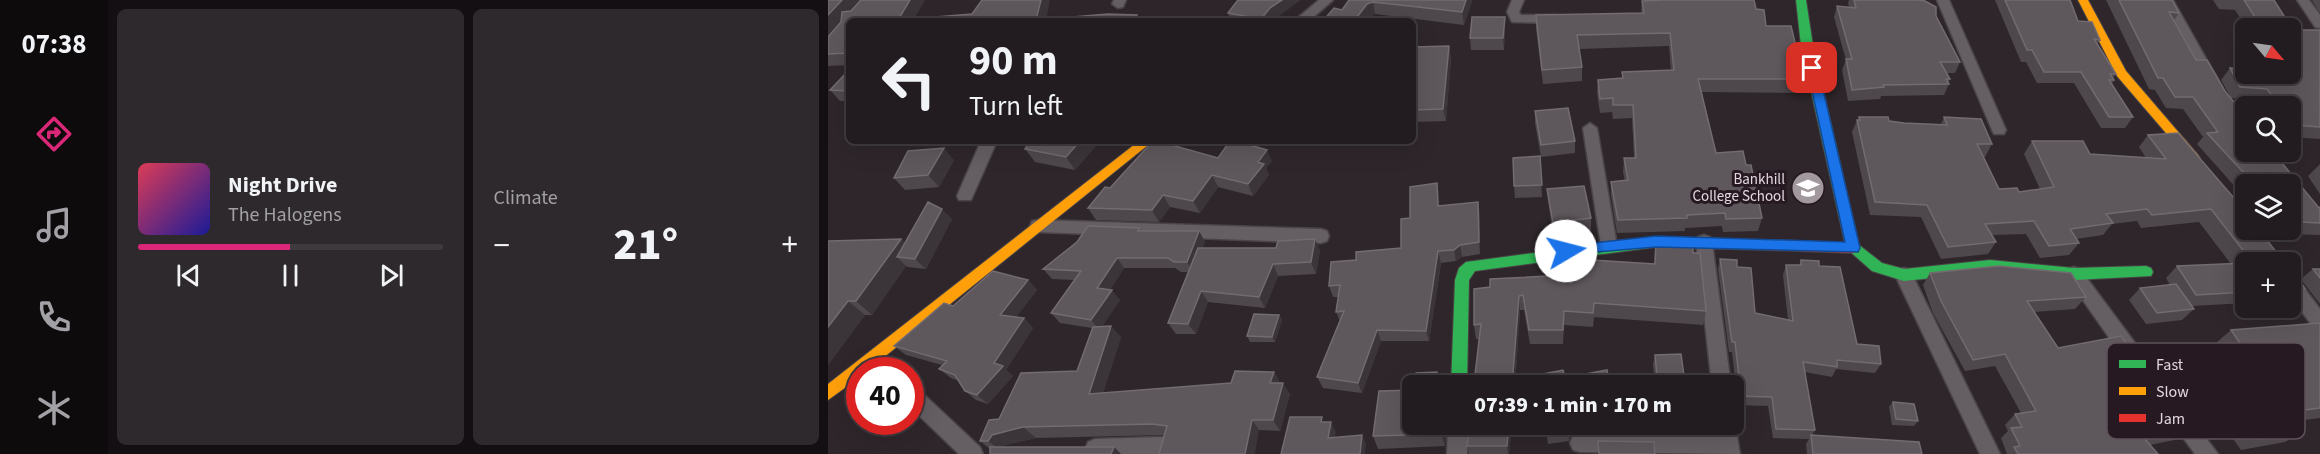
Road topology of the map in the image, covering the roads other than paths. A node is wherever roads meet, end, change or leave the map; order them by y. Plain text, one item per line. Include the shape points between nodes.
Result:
1 (1327, 0) edge
2 (1518, 0) edge
3 (1801, 0) edge
4 (1943, 0) edge
5 (2083, 0) edge
6 (2167, 0) edge
7 (2303, 0) edge
8 (1304, 18) edge
9 (1570, 18) edge
10 (2320, 24) edge
11 (2217, 89) edge
12 (1590, 128) dead end
13 (1999, 130) dead end
14 (988, 144) edge
15 (1143, 144) edge
16 (2200, 165) edge
17 (964, 196) dead end
18 (1038, 226) junction
19 (1321, 236) dead end
20 (1704, 242) junction
21 (1609, 246) junction
22 (1853, 248) junction
23 (2146, 272) dead end
24 (1904, 274) junction
25 (2074, 274) junction
26 (2301, 297) edge
27 (2320, 322) edge
28 (2124, 343) edge
29 (886, 357) edge
30 (1459, 375) edge
31 (1721, 375) edge
32 (846, 383) edge
33 (828, 393) edge
34 (924, 407) edge
35 (1458, 435) edge
36 (2196, 439) edge
37 (1729, 441) edge
38 (1580, 443) dead end
39 (1162, 447) edge
40 (1070, 449) edge
41 (973, 454) edge
42 (1457, 454) edge
43 (1990, 454) edge
44 (2208, 454) edge

1 - 8 street
2 - 9 street via 1513,12 1517,19
3 - 22 street via 1807,46
4 - 13 street
5 - 16 street via 2121,73
6 - 11 street
7 - 10 street
12 - 21 street
14 - 17 street
15 - 18 street
18 - 19 street
18 - 29 street
20 - 21 street
20 - 22 street
20 - 31 street
21 - 30 street via 1480,263 1464,272
22 - 24 street via 1877,267
23 - 25 street
24 - 25 street via 1990,266
24 - 43 street
25 - 28 street
26 - 27 street
32 - 33 street
34 - 41 street
35 - 42 street
36 - 44 street
37 - 38 street
39 - 40 street

